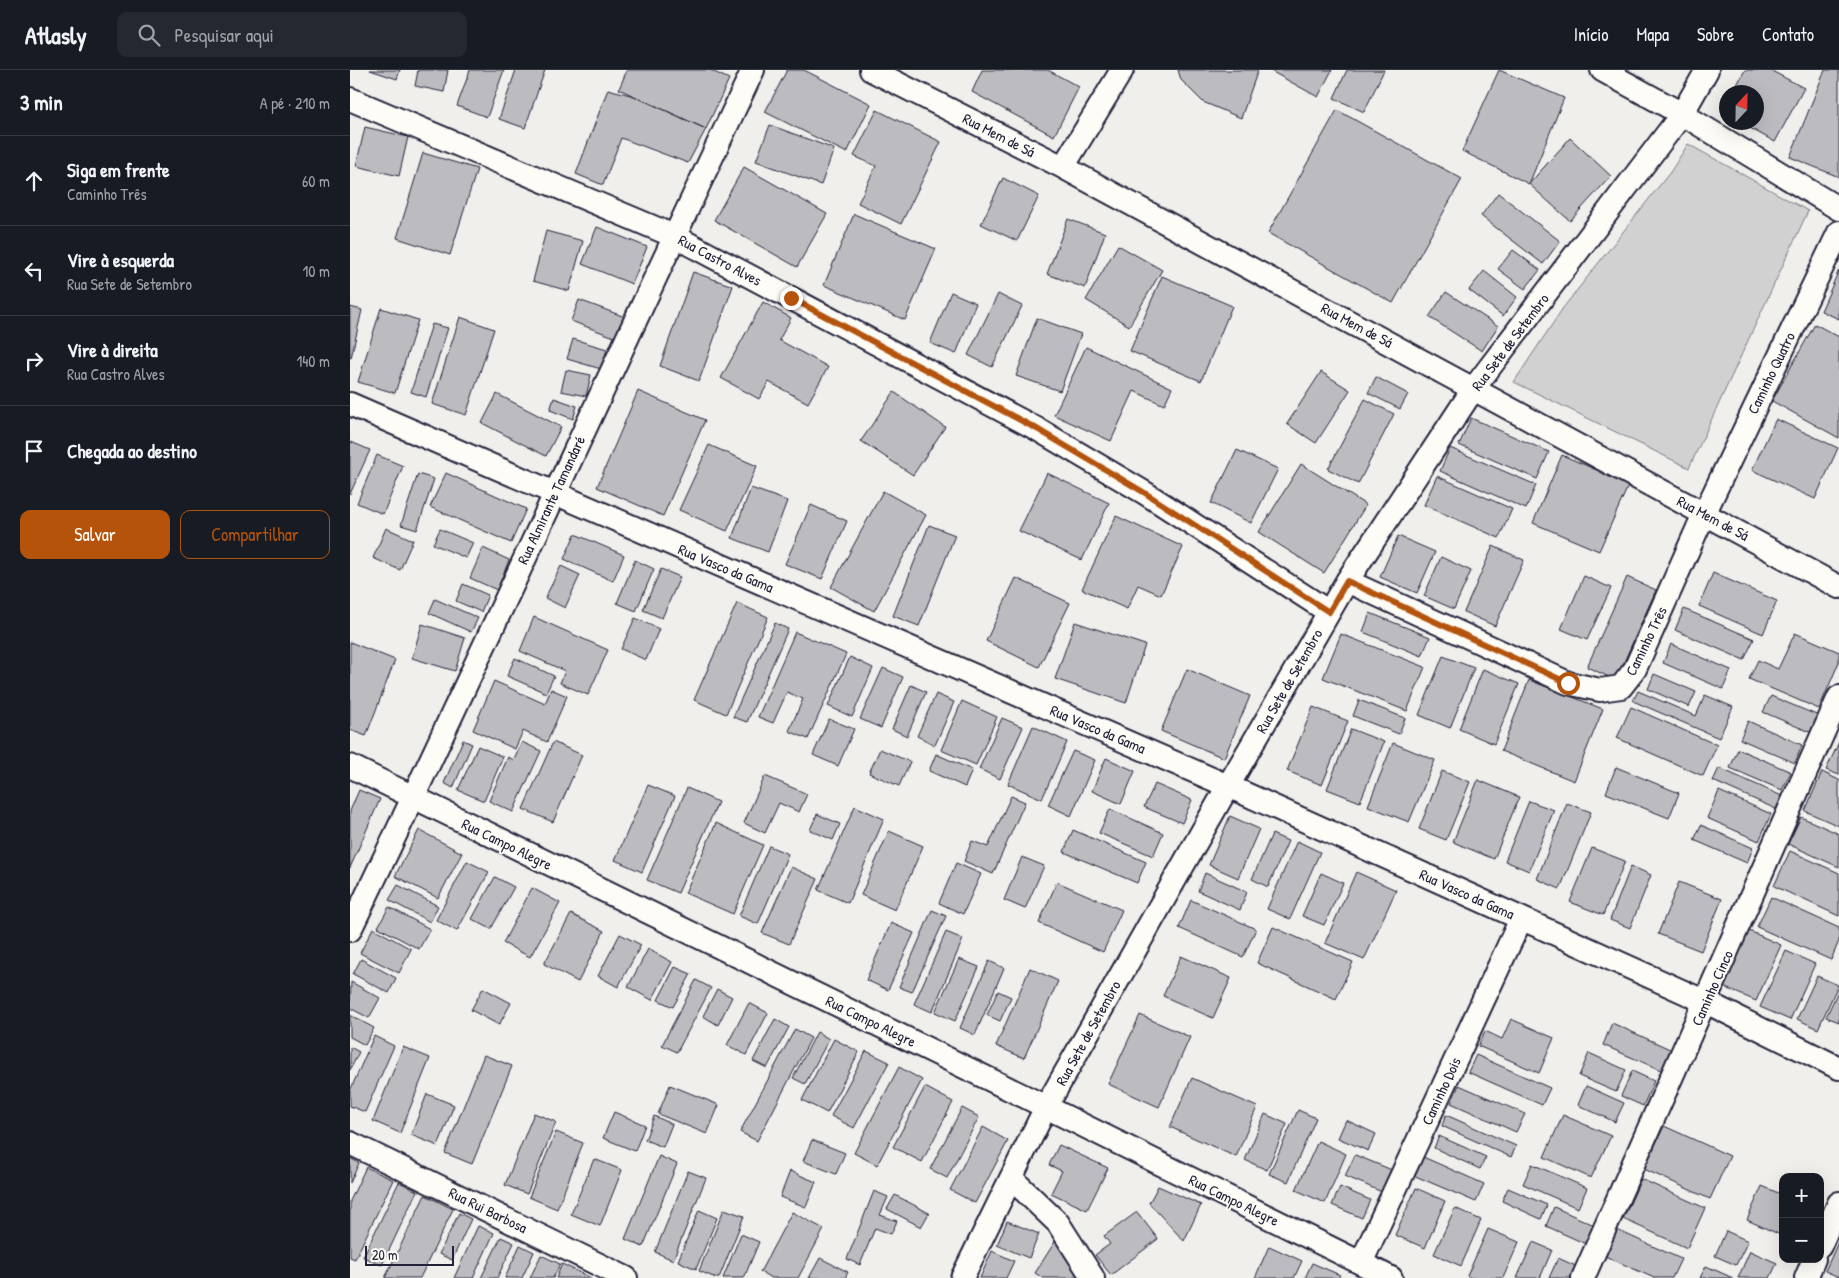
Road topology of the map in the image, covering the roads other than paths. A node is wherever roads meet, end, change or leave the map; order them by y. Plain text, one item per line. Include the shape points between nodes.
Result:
1 (752, 70) edge
2 (872, 70) edge
3 (1122, 70) edge
4 (1602, 70) edge
5 (1707, 70) edge
6 (350, 99) edge
7 (1682, 114) junction
8 (1064, 167) junction
9 (1839, 209) edge
10 (1839, 232) edge
11 (674, 236) junction
12 (1474, 388) junction
13 (350, 404) edge
14 (554, 494) junction
15 (1704, 514) junction
16 (1347, 581) junction
17 (1839, 587) edge
18 (1329, 612) junction
19 (1839, 697) edge
20 (350, 766) edge
21 (1228, 786) junction
22 (414, 798) junction
23 (1521, 919) junction
24 (350, 930) edge
25 (1706, 1002) junction
26 (1839, 1068) edge
27 (1046, 1107) junction
28 (350, 1143) edge
29 (1011, 1178) junction
30 (1839, 1203) edge
31 (1824, 1237) edge
32 (1361, 1263) junction
33 (1812, 1263) edge
34 (626, 1278) edge
35 (962, 1278) edge
36 (1093, 1278) edge
37 (1391, 1278) edge
38 (1583, 1278) edge
39 (1806, 1278) edge

1 - 11 street, Rua Almirante Tamandaré
2 - 8 street, Rua Mem de Sá
3 - 8 street
4 - 7 street
5 - 7 street, Rua Sete de Setembro
6 - 11 street, Rua Castro Alves
7 - 9 street
7 - 12 street, Rua Sete de Setembro
8 - 12 street, Rua Mem de Sá
10 - 15 street, Caminho Quatro
11 - 14 street, Rua Almirante Tamandaré
11 - 18 street, Rua Castro Alves via 1037,429 1145,493
12 - 15 street, Rua Mem de Sá
12 - 16 street, Rua Sete de Setembro
13 - 14 street, Rua Vasco da Gama
14 - 21 street, Rua Vasco da Gama
14 - 22 street, Rua Almirante Tamandaré
15 - 16 street, Caminho Três via 1635,669 1622,687 1600,690 1568,683
15 - 17 street, Rua Mem de Sá
16 - 18 street, Rua Sete de Setembro
18 - 21 street, Rua Sete de Setembro
19 - 25 street, Caminho Cinco
20 - 22 street, Rua Campo Alegre
21 - 23 street, Rua Vasco da Gama
21 - 27 street, Rua Sete de Setembro
22 - 24 street, Rua Almirante Tamandaré
22 - 27 street, Rua Campo Alegre
23 - 25 street, Rua Vasco da Gama
23 - 32 street, Caminho Dois
25 - 26 street, Rua Vasco da Gama
25 - 38 street, Caminho Cinco
27 - 29 street, Rua Sete de Setembro
27 - 32 street, Rua Campo Alegre
28 - 34 street, Rua Rui Barbosa
29 - 35 street, Rua Sete de Setembro
29 - 36 street via 1058,1223
30 - 31 street
32 - 37 street, Rua Campo Alegre
33 - 39 street

